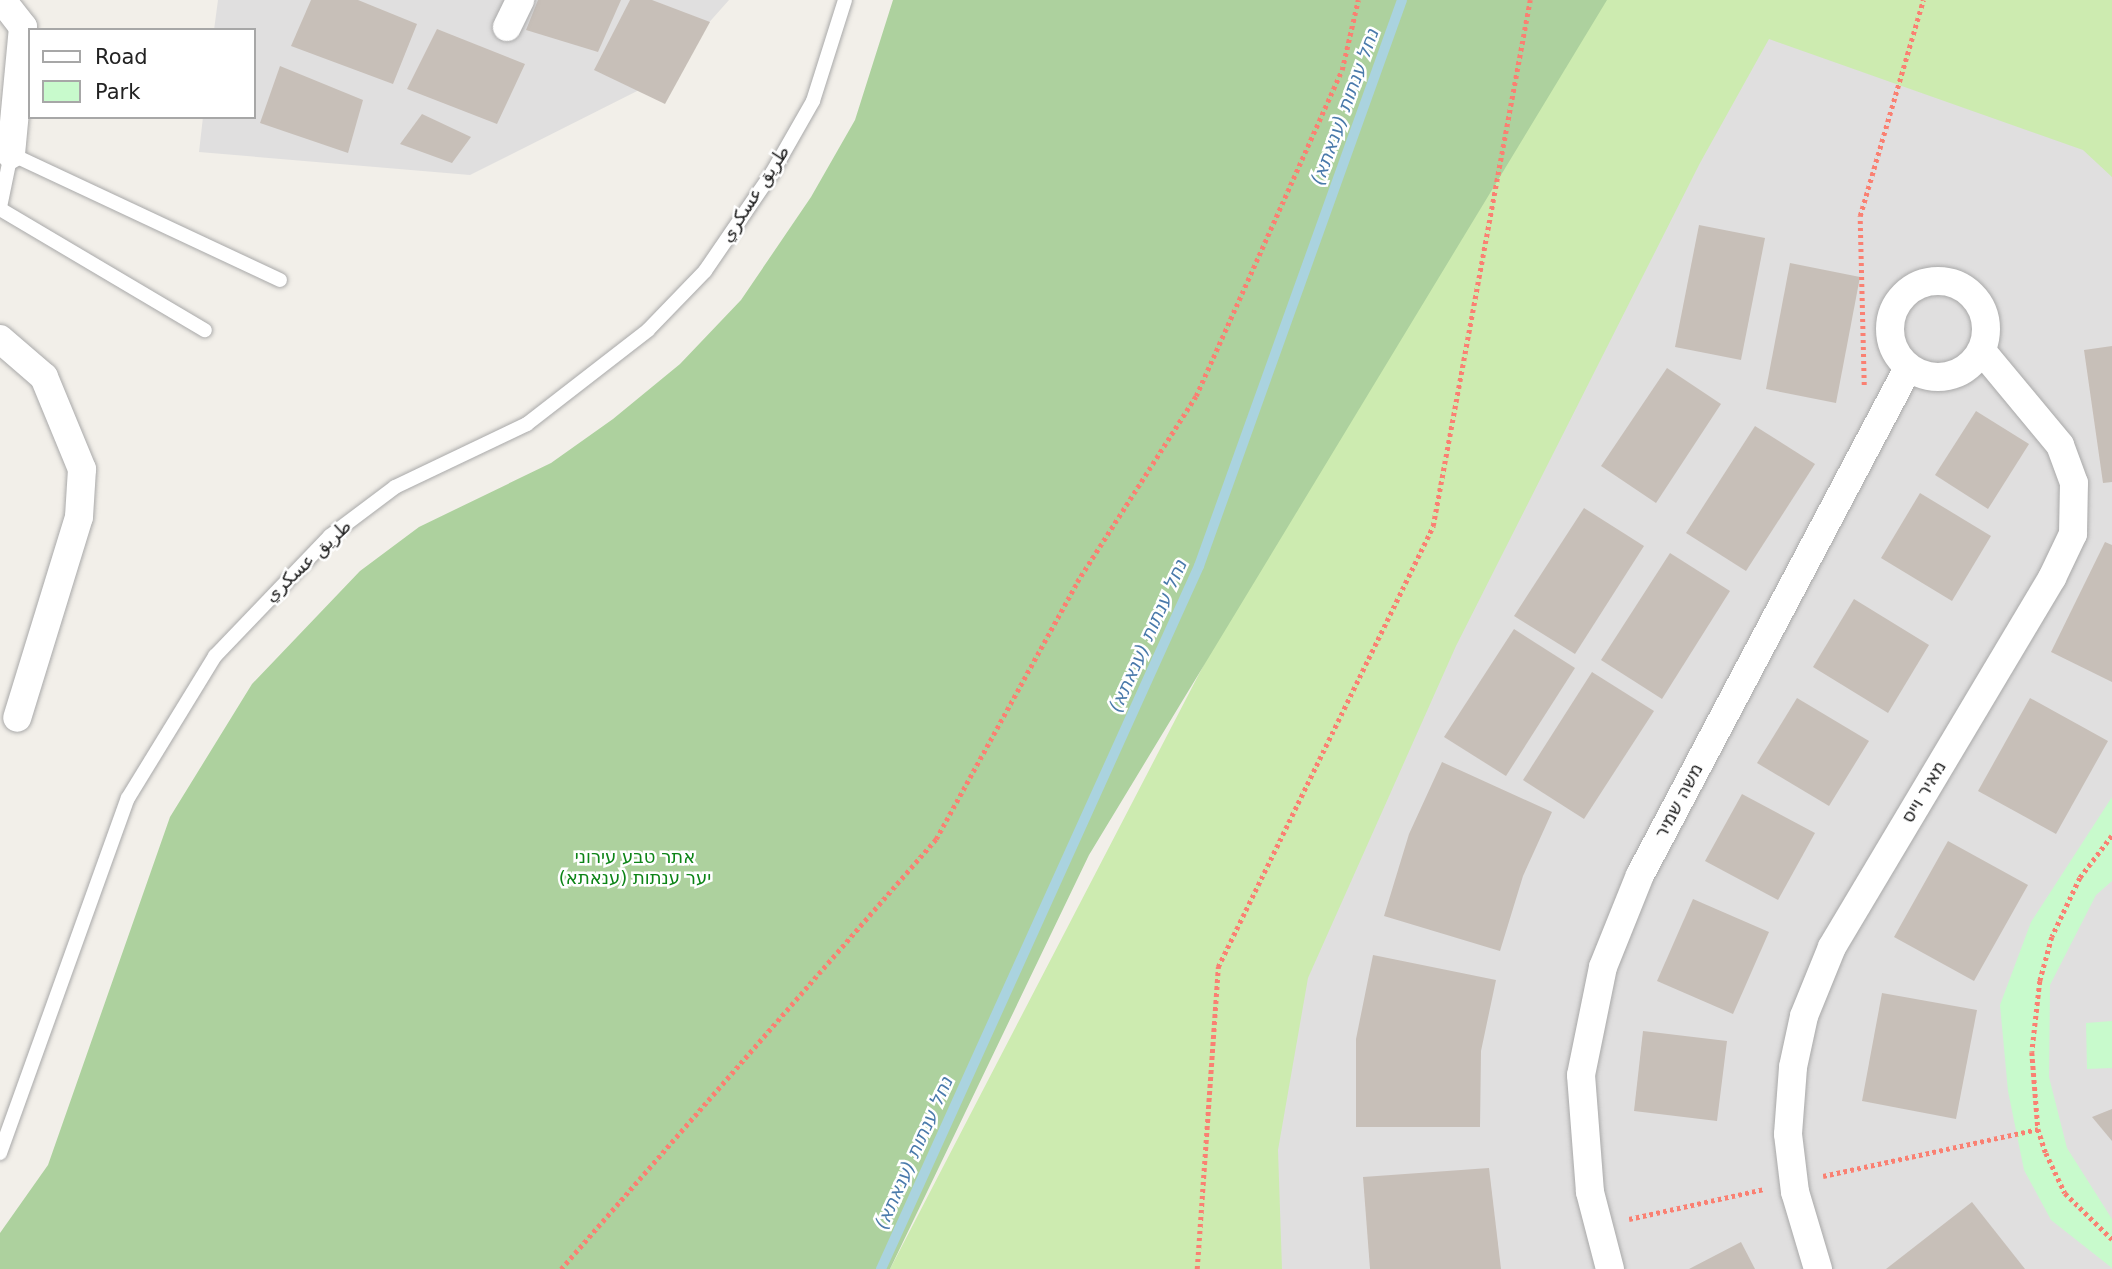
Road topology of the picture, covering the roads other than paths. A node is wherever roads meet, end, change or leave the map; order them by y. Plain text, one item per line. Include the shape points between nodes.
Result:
1 (2, 0) edge
2 (520, 0) edge
3 (845, 0) edge
4 (507, 27) dead end
5 (10, 154) junction
6 (0, 208) edge
7 (280, 280) dead end
8 (205, 330) dead end
9 (0, 339) edge
10 (1982, 351) junction
11 (1908, 368) junction
12 (17, 718) dead end
13 (0, 1153) edge
14 (1610, 1269) edge
15 (1818, 1269) edge

1 - 5 street via 23,27
2 - 4 street
3 - 13 lane, طريق عسكري via 813,101 772,173 705,271 658,320 586,383 527,424 395,487 330,536 215,656 128,798
5 - 6 lane
5 - 7 lane
6 - 8 lane
9 - 12 street via 44,377 82,469 79,517
10 - 11 street via 1969,367 1954,375 1937,378
10 - 11 street via 1986,317 1978,302 1956,283 1923,282 1905,292 1889,322 1890,339
10 - 15 street, מאיר וייס via 2060,445 2074,483 2073,534 2052,578 1832,947 1804,1016 1793,1067 1788,1134 1795,1192
11 - 14 street, משה שמיר via 1640,875 1602,967 1581,1075 1590,1192

